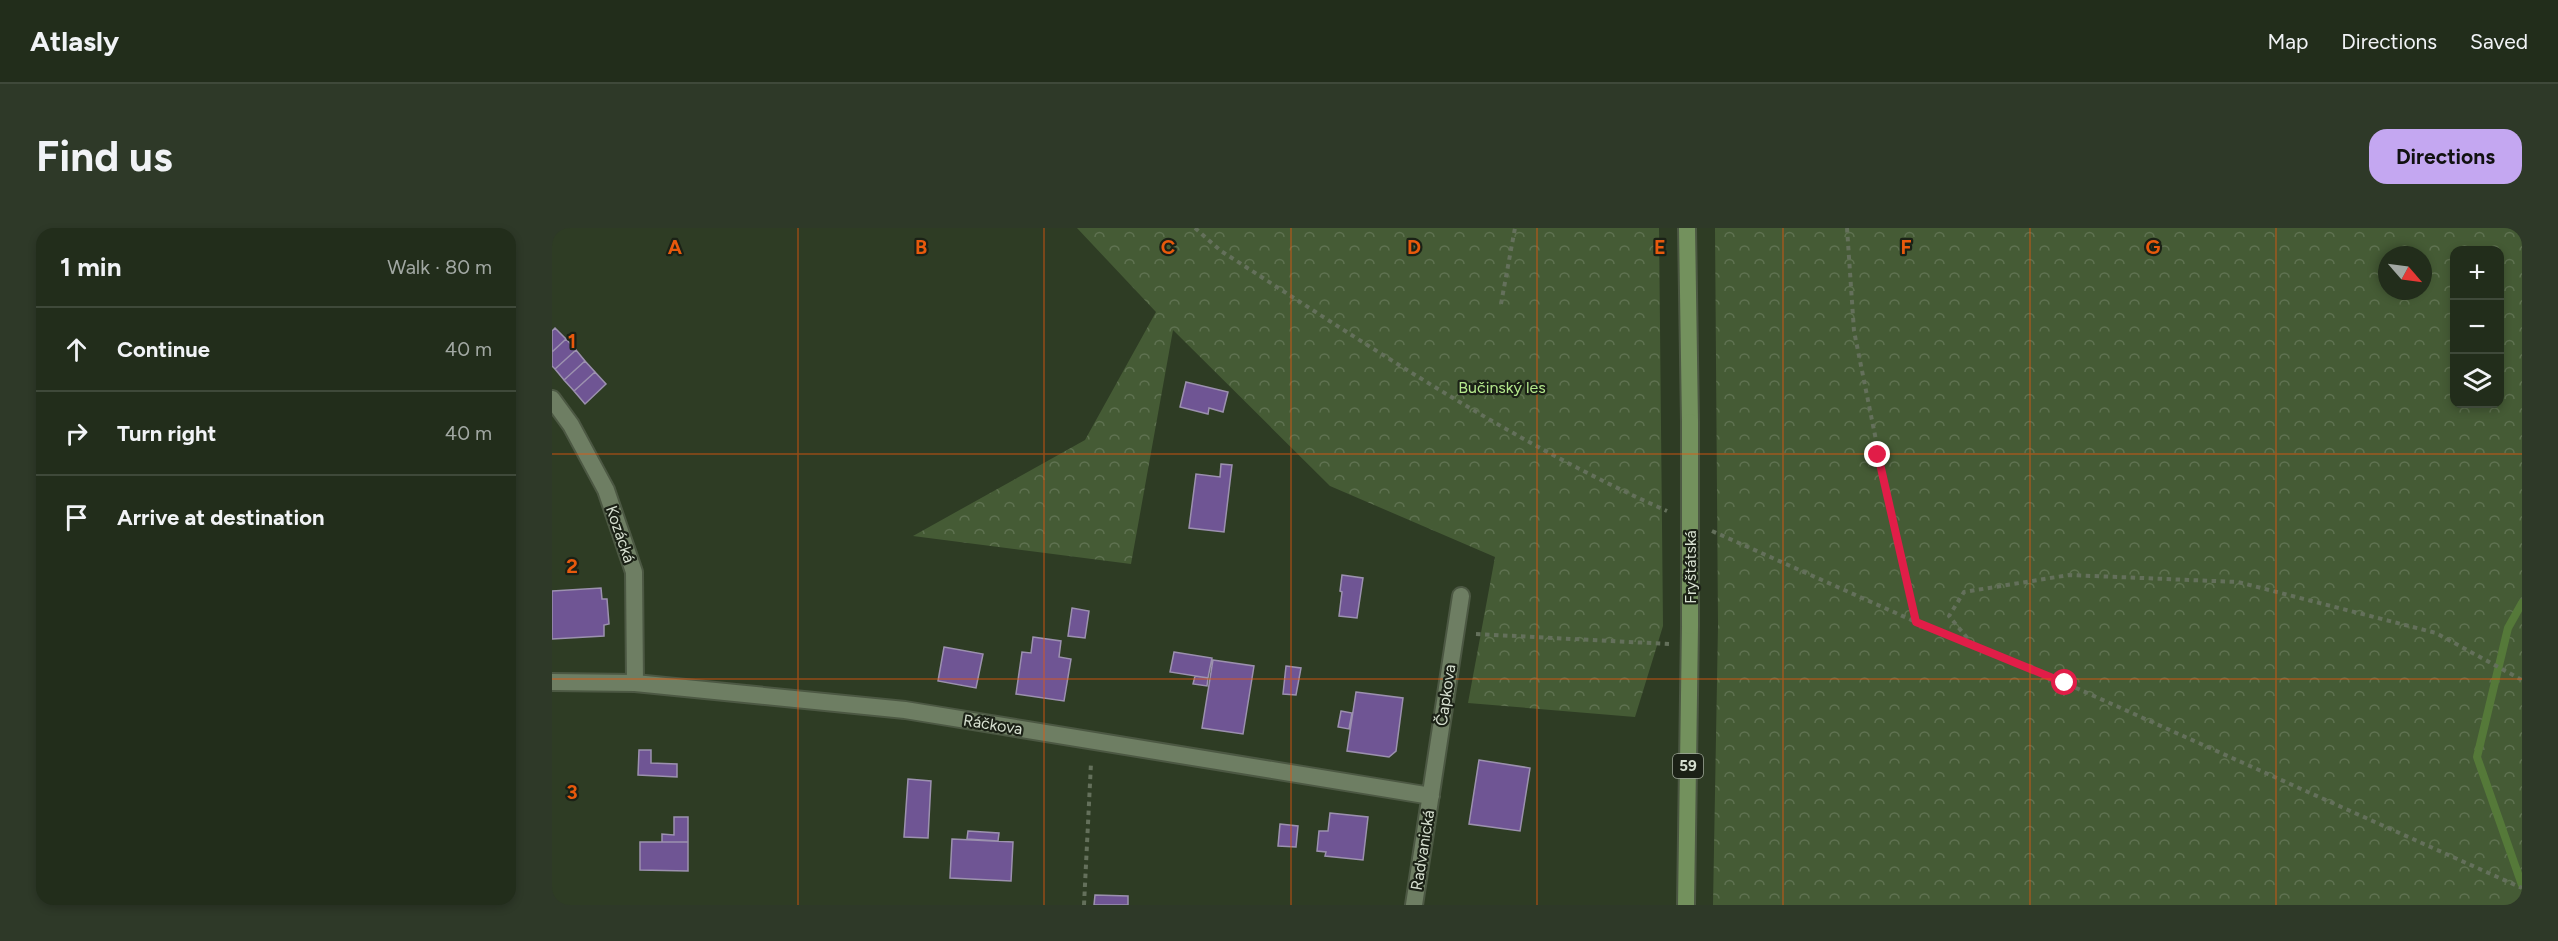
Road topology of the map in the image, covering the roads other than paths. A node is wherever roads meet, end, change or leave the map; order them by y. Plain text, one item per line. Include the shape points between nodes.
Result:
1 (1687, 228) edge
2 (552, 399) edge
3 (1461, 596) dead end
4 (552, 682) edge
5 (635, 683) junction
6 (1431, 796) junction
7 (1414, 905) edge
8 (1686, 905) edge

1 - 8 main road, Fryštátská / 59, bridge via 1690,645
2 - 5 street, Kozácká via 571,425 606,490 634,572
3 - 6 street, Čapkova
4 - 5 street, Ráčkova
5 - 6 street, Ráčkova via 905,710
6 - 7 street, Radvanická

